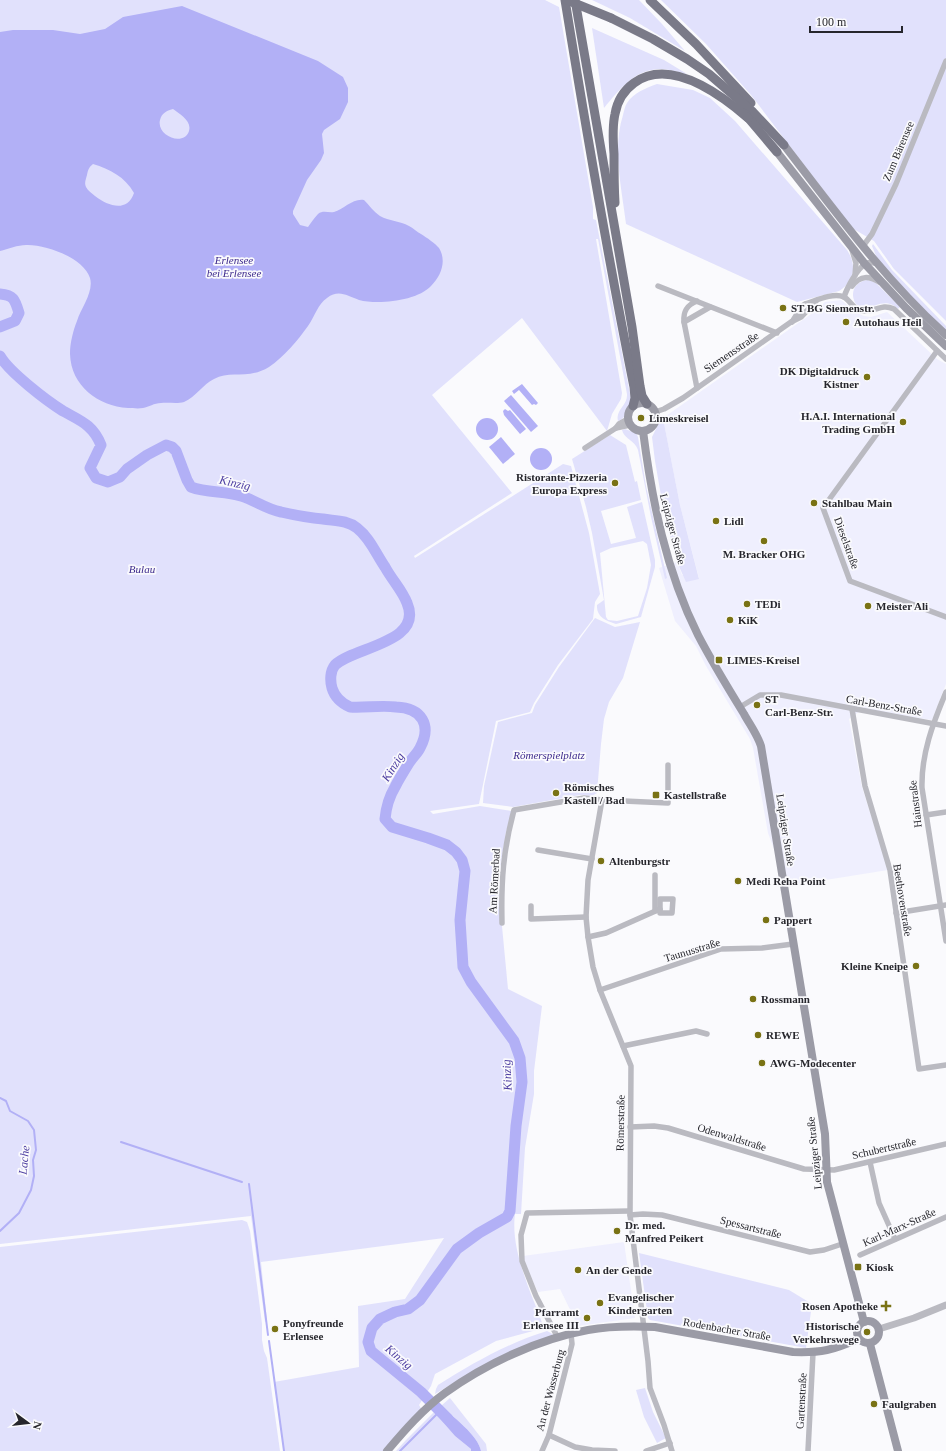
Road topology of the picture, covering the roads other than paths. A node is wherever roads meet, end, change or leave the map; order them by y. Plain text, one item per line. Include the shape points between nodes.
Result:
1 (566, 0) edge
2 (575, 0) edge
3 (650, 0) edge
4 (670, 50) junction
5 (946, 60) edge
6 (748, 118) junction
7 (784, 144) junction
8 (776, 152) joint
9 (848, 241) junction
10 (617, 242) junction
11 (863, 246) junction
12 (865, 264) junction
13 (878, 264) junction
14 (854, 277) junction
15 (658, 286) dead end
16 (885, 286) junction
17 (844, 297) junction
18 (697, 301) junction
19 (710, 307) junction
20 (684, 322) junction
21 (777, 333) junction
22 (946, 335) edge
23 (946, 346) edge
24 (937, 351) junction
25 (946, 359) edge
26 (697, 388) junction
27 (647, 404) junction
28 (634, 406) junction
29 (655, 412) junction
30 (629, 422) junction
31 (643, 431) junction
32 (585, 448) dead end
33 (946, 617) edge
34 (946, 692) edge
35 (740, 708) junction
36 (852, 709) junction
37 (932, 724) junction
38 (946, 726) edge
39 (668, 764) dead end
40 (602, 800) junction
41 (946, 812) edge
42 (926, 815) junction
43 (538, 850) dead end
44 (592, 859) junction
45 (655, 875) dead end
46 (943, 905) edge
47 (531, 906) dead end
48 (896, 913) junction
49 (586, 917) junction
50 (502, 923) dead end
51 (588, 937) junction
52 (946, 941) edge
53 (793, 944) junction
54 (600, 990) junction
55 (708, 1034) dead end
56 (623, 1046) junction
57 (946, 1065) edge
58 (630, 1127) junction
59 (946, 1144) edge
60 (870, 1162) junction
61 (827, 1170) junction
62 (630, 1213) junction
63 (946, 1217) edge
64 (895, 1239) junction
65 (842, 1244) junction
66 (860, 1255) dead end
67 (946, 1305) edge
68 (864, 1322) junction
69 (644, 1327) junction
70 (879, 1329) junction
71 (571, 1334) junction
72 (558, 1338) junction
73 (858, 1339) junction
74 (870, 1344) junction
75 (813, 1352) junction
76 (549, 1435) junction
77 (670, 1443) junction
78 (387, 1451) edge
79 (542, 1451) edge
80 (615, 1451) edge
81 (646, 1451) edge
82 (672, 1451) edge
83 (808, 1451) edge
84 (898, 1451) edge

1 - 4 highway, bridge via 611,18
1 - 28 highway via 616,299 634,387
2 - 10 highway
3 - 7 highway via 730,79
4 - 6 highway via 732,100
4 - 7 highway via 697,66 738,98
5 - 11 street, Zum Bärensee via 896,184 872,234
6 - 8 highway
6 - 10 highway via 715,92 678,77 649,75 628,88 620,98 614,124
7 - 11 main road
8 - 9 main road
9 - 11 street
9 - 12 main road
9 - 14 street via 856,263
10 - 27 highway via 641,391
11 - 12 street
11 - 13 main road
12 - 13 street
12 - 14 street
12 - 16 main road
13 - 22 main road via 913,304
14 - 17 street
15 - 18 street, Siemensstraße
16 - 17 street via 873,278 865,277 856,282
16 - 23 main road
17 - 21 street, Siemensstraße via 832,296 816,300 802,317
17 - 24 street via 862,311 884,306 894,309
18 - 19 street, Siemensstraße
18 - 20 street via 686,308
19 - 20 street
19 - 21 street, Siemensstraße
20 - 26 street, Siemensstraße
21 - 26 street, Siemensstraße
24 - 25 street
24 - 33 street, Dieselstraße via 823,508 850,581
26 - 29 street, Siemensstraße
27 - 28 main road via 640,403
27 - 29 main road
28 - 30 main road via 628,412
29 - 31 main road via 654,424
30 - 31 main road via 635,430
30 - 32 street via 620,424
31 - 35 main road, Leipziger Straße via 659,527 680,594 705,648
34 - 37 street, Hainstraße
35 - 36 street, Carl-Benz-Straße via 760,695 781,695
35 - 53 main road, Leipziger Straße via 758,737 762,751
36 - 37 street, Carl-Benz-Straße
36 - 48 street, Beethovenstraße via 865,786 890,870
37 - 38 street, Carl-Benz-Straße
37 - 42 street, Hainstraße via 922,776
39 - 40 street via 668,803
40 - 44 street, Römerstraße
40 - 50 street, Am Römerbad via 584,798 514,810 506,838 502,870
41 - 42 street
42 - 46 street, Hainstraße
43 - 44 street
44 - 49 street, Römerstraße
45 - 51 street via 657,910 606,933
46 - 48 street
46 - 52 street, Hainstraße
47 - 49 street via 531,919
48 - 57 street, Beethovenstraße via 919,1069
49 - 51 street, Römerstraße
51 - 54 street, Römerstraße via 591,960
53 - 54 street, Taunusstraße via 721,949
53 - 61 main road, Leipziger Straße via 825,1134
54 - 56 street, Römerstraße
55 - 56 street via 696,1031
56 - 58 street, Römerstraße via 631,1066
58 - 61 street, Odenwaldstraße via 668,1128 804,1169
58 - 62 street, Römerstraße
59 - 60 street, Schubertstraße
60 - 61 street, Schubertstraße
60 - 64 street via 879,1203
61 - 65 main road, Leipziger Straße via 827,1182
62 - 65 street, Spessartstraße via 662,1215 810,1252
62 - 69 street, Römerstraße
62 - 72 street via 527,1213 520,1235 522,1261 536,1296
63 - 64 street, Karl-Marx-Straße
64 - 66 street, Karl-Marx-Straße
65 - 68 main road, Leipziger Straße
67 - 70 street
68 - 70 main road via 874,1323
68 - 73 main road via 857,1329
69 - 71 main road, Rodenbacher Straße via 609,1328
69 - 75 main road, Rodenbacher Straße via 793,1352
69 - 77 street, Römerstraße via 650,1388
70 - 74 main road via 877,1340
71 - 72 main road, Rodenbacher Straße
71 - 76 street, An der Wasserburg via 572,1344
72 - 78 main road, Rodenbacher Straße via 502,1360 445,1394
73 - 74 main road
73 - 75 main road, Rodenbacher Straße via 839,1348
74 - 84 main road
75 - 83 street, Gartenstraße
76 - 79 street, An der Wasserburg
76 - 80 street via 575,1447
77 - 81 street
77 - 82 street, Römerstraße

